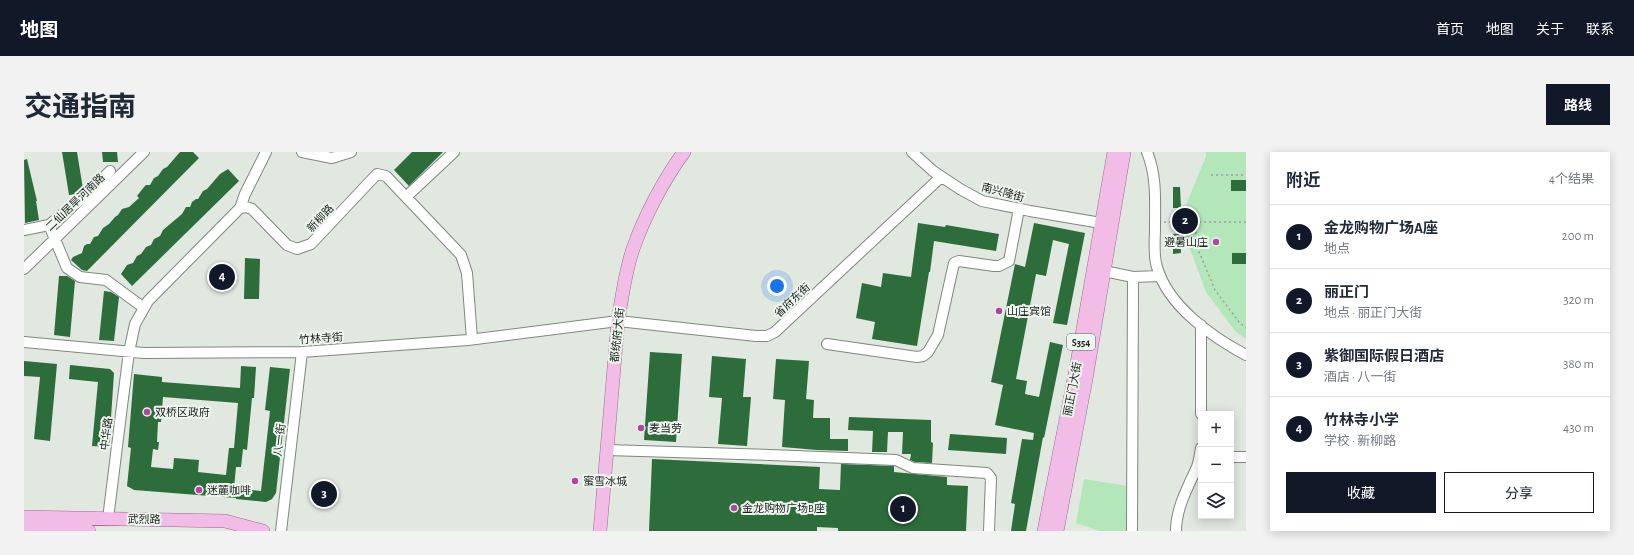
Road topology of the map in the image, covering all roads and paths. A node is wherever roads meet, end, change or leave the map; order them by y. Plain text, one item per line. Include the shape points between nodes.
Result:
1 (144, 152) edge
2 (266, 152) edge
3 (302, 152) edge
4 (351, 152) edge
5 (454, 152) edge
6 (684, 152) edge
7 (912, 152) edge
8 (1114, 152) edge
9 (1124, 152) edge
10 (1147, 152) edge
11 (110, 172) dead end
12 (1211, 174) dead end
13 (1246, 175) edge
14 (941, 176) junction
15 (406, 197) junction
16 (240, 208) junction
17 (1020, 209) junction
18 (1155, 222) junction
19 (1195, 222) junction
20 (1246, 222) edge
21 (1101, 223) junction
22 (49, 224) junction
23 (24, 230) edge
24 (54, 238) junction
25 (24, 269) edge
26 (1104, 271) junction
27 (1160, 276) junction
28 (1133, 277) junction
29 (144, 308) junction
30 (618, 321) junction
31 (1201, 325) junction
32 (1246, 328) edge
33 (472, 339) junction
34 (24, 342) edge
35 (827, 344) dead end
36 (129, 352) junction
37 (302, 352) junction
38 (1246, 355) edge
39 (1201, 411) edge
40 (607, 450) junction
41 (1234, 457) edge
42 (1246, 457) edge
43 (1198, 466) edge
44 (24, 517) edge
45 (108, 519) junction
46 (24, 530) edge
47 (89, 531) edge
48 (264, 531) edge
49 (281, 531) edge
50 (600, 531) edge
51 (989, 531) edge
52 (1044, 531) edge
53 (1057, 531) edge
54 (1132, 531) edge
55 (1176, 531) edge

1 - 24 street, 二仙居旱河南路
2 - 16 street
3 - 4 street via 332,158
5 - 15 street
6 - 30 main road, 都统府大街 via 647,216 633,249
7 - 14 street, 南兴隆街
8 - 21 main road, 丽正门大街 / S354
9 - 26 main road, 丽正门大街 / S354
10 - 18 street via 1154,179
11 - 22 street via 85,196
12 - 13 path
14 - 17 street, 南兴隆街 via 982,201
14 - 30 street, 省府东街 via 775,332 767,336
15 - 16 street, 新柳路 via 386,176 378,174 311,244 297,249 287,245 252,209
15 - 33 street, 新柳路 via 461,255 467,273
16 - 29 street
17 - 21 street, 南兴隆街
17 - 35 street via 1010,261 999,266 959,261 954,263 938,335 923,356
18 - 19 path
18 - 27 street via 1155,255
19 - 20 path
19 - 32 path via 1197,247 1215,290
21 - 52 main road, 丽正门大街 / S354 via 1076,370
22 - 23 street
22 - 24 street
24 - 25 street, 二仙居旱河南路
24 - 29 street via 68,268 80,277 106,280
26 - 28 street
26 - 53 main road, 丽正门大街 / S354
27 - 28 street
27 - 31 street via 1180,307
28 - 54 street
29 - 36 street via 136,324
30 - 33 street, 竹林寺街
30 - 40 main road, 都统府大街
31 - 38 street via 1228,346
31 - 39 street
33 - 37 street, 竹林寺街
34 - 36 street, 竹林寺街
36 - 37 street, 竹林寺街
36 - 45 street, 中华路
37 - 49 street, 八一街
40 - 50 main road, 都统府大街
40 - 51 street via 896,460 913,468 987,473 991,478
41 - 42 street
43 - 55 street via 1190,479 1177,513
44 - 45 main road, 武烈路
45 - 48 main road, 武烈路 via 224,521
46 - 47 main road

